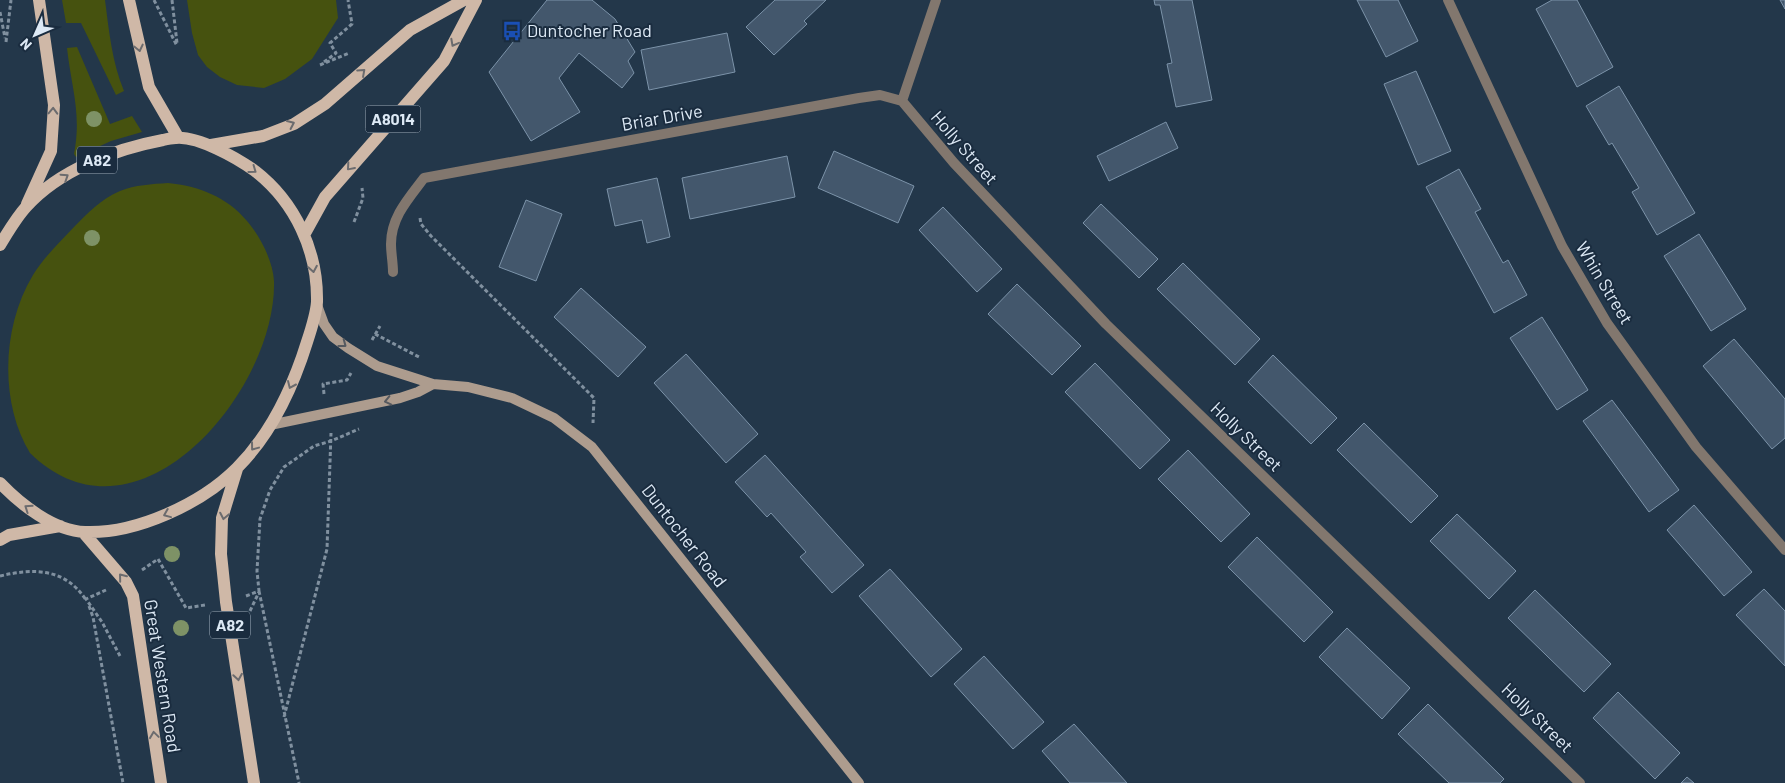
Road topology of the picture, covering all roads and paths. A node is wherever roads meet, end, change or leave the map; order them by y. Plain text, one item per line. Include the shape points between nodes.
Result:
1 (11, 0) edge
2 (39, 0) edge
3 (129, 0) edge
4 (154, 0) edge
5 (172, 0) edge
6 (348, 0) edge
7 (464, 0) edge
8 (476, 0) edge
9 (936, 0) edge
10 (1448, 0) edge
11 (0, 12) edge
12 (320, 66) dead end
13 (902, 101) junction
14 (178, 137) junction
15 (211, 145) junction
16 (26, 207) junction
17 (419, 211) dead end
18 (304, 235) junction
19 (0, 245) edge
20 (394, 272) dead end
21 (317, 305) junction
22 (380, 326) dead end
23 (362, 357) junction
24 (433, 384) junction
25 (327, 412) junction
26 (270, 425) junction
27 (592, 446) junction
28 (237, 469) junction
29 (0, 482) edge
30 (60, 526) junction
31 (83, 532) junction
32 (0, 540) edge
33 (1785, 550) edge
34 (0, 576) edge
35 (259, 591) dead end
36 (86, 599) junction
37 (146, 680) junction
38 (284, 717) junction
39 (123, 783) edge
40 (161, 783) edge
41 (254, 783) edge
42 (299, 783) edge
43 (859, 783) edge
44 (1580, 783) edge

1 - 11 path via 6,42
16 -> 2 main road, A82 via 52,151 54,105
3 -> 14 main road via 149,86
4 - 5 path via 177,46
6 - 12 path via 352,24 330,43 336,54
15 -> 7 main road via 263,136 294,124 325,104 410,30
8 -> 18 main road, A8014 via 444,61 325,196
9 - 13 street
10 - 33 street, Whin Street via 1562,246 1606,323 1696,448
13 - 20 street, Briar Drive via 880,95 859,98 424,178 400,210 393,228
13 - 44 street, Holly Street via 954,163 1106,324
14 - 15 main road, A82
16 -> 14 main road, A82 via 75,170 105,156 136,145
15 -> 18 main road, A82 via 266,180 290,208
16 - 19 main road, A82
17 - 27 path via 421,224 431,236 594,398
18 -> 21 main road, A82 via 314,270
21 -> 23 main road, Duntocher Road via 333,337
21 -> 26 main road, A82 via 302,358
22 - 23 path
23 - 24 main road, Duntocher Road via 377,366
23 - 25 path via 347,380 323,384
24 -> 25 main road, Duntocher Road via 400,398
24 - 27 main road, Duntocher Road via 468,387 512,398 554,418
25 - 26 main road, Duntocher Road
25 - 38 path via 331,442 327,549
26 -> 28 main road, A82
27 - 43 main road, Duntocher Road
28 -> 31 main road, A82 via 198,498 170,513 131,526
28 -> 41 main road, A82 via 222,518 222,554 226,602
30 -> 29 main road, A82 via 24,505
30 - 31 main road, A82
30 - 32 main road via 9,535
37 -> 31 main road, Great Western Road via 133,596 126,582
34 - 36 path via 30,571 49,572 77,587
35 - 38 path
36 - 37 path via 118,654
36 - 39 path via 94,617
40 -> 37 main road, Great Western Road
38 - 42 path

